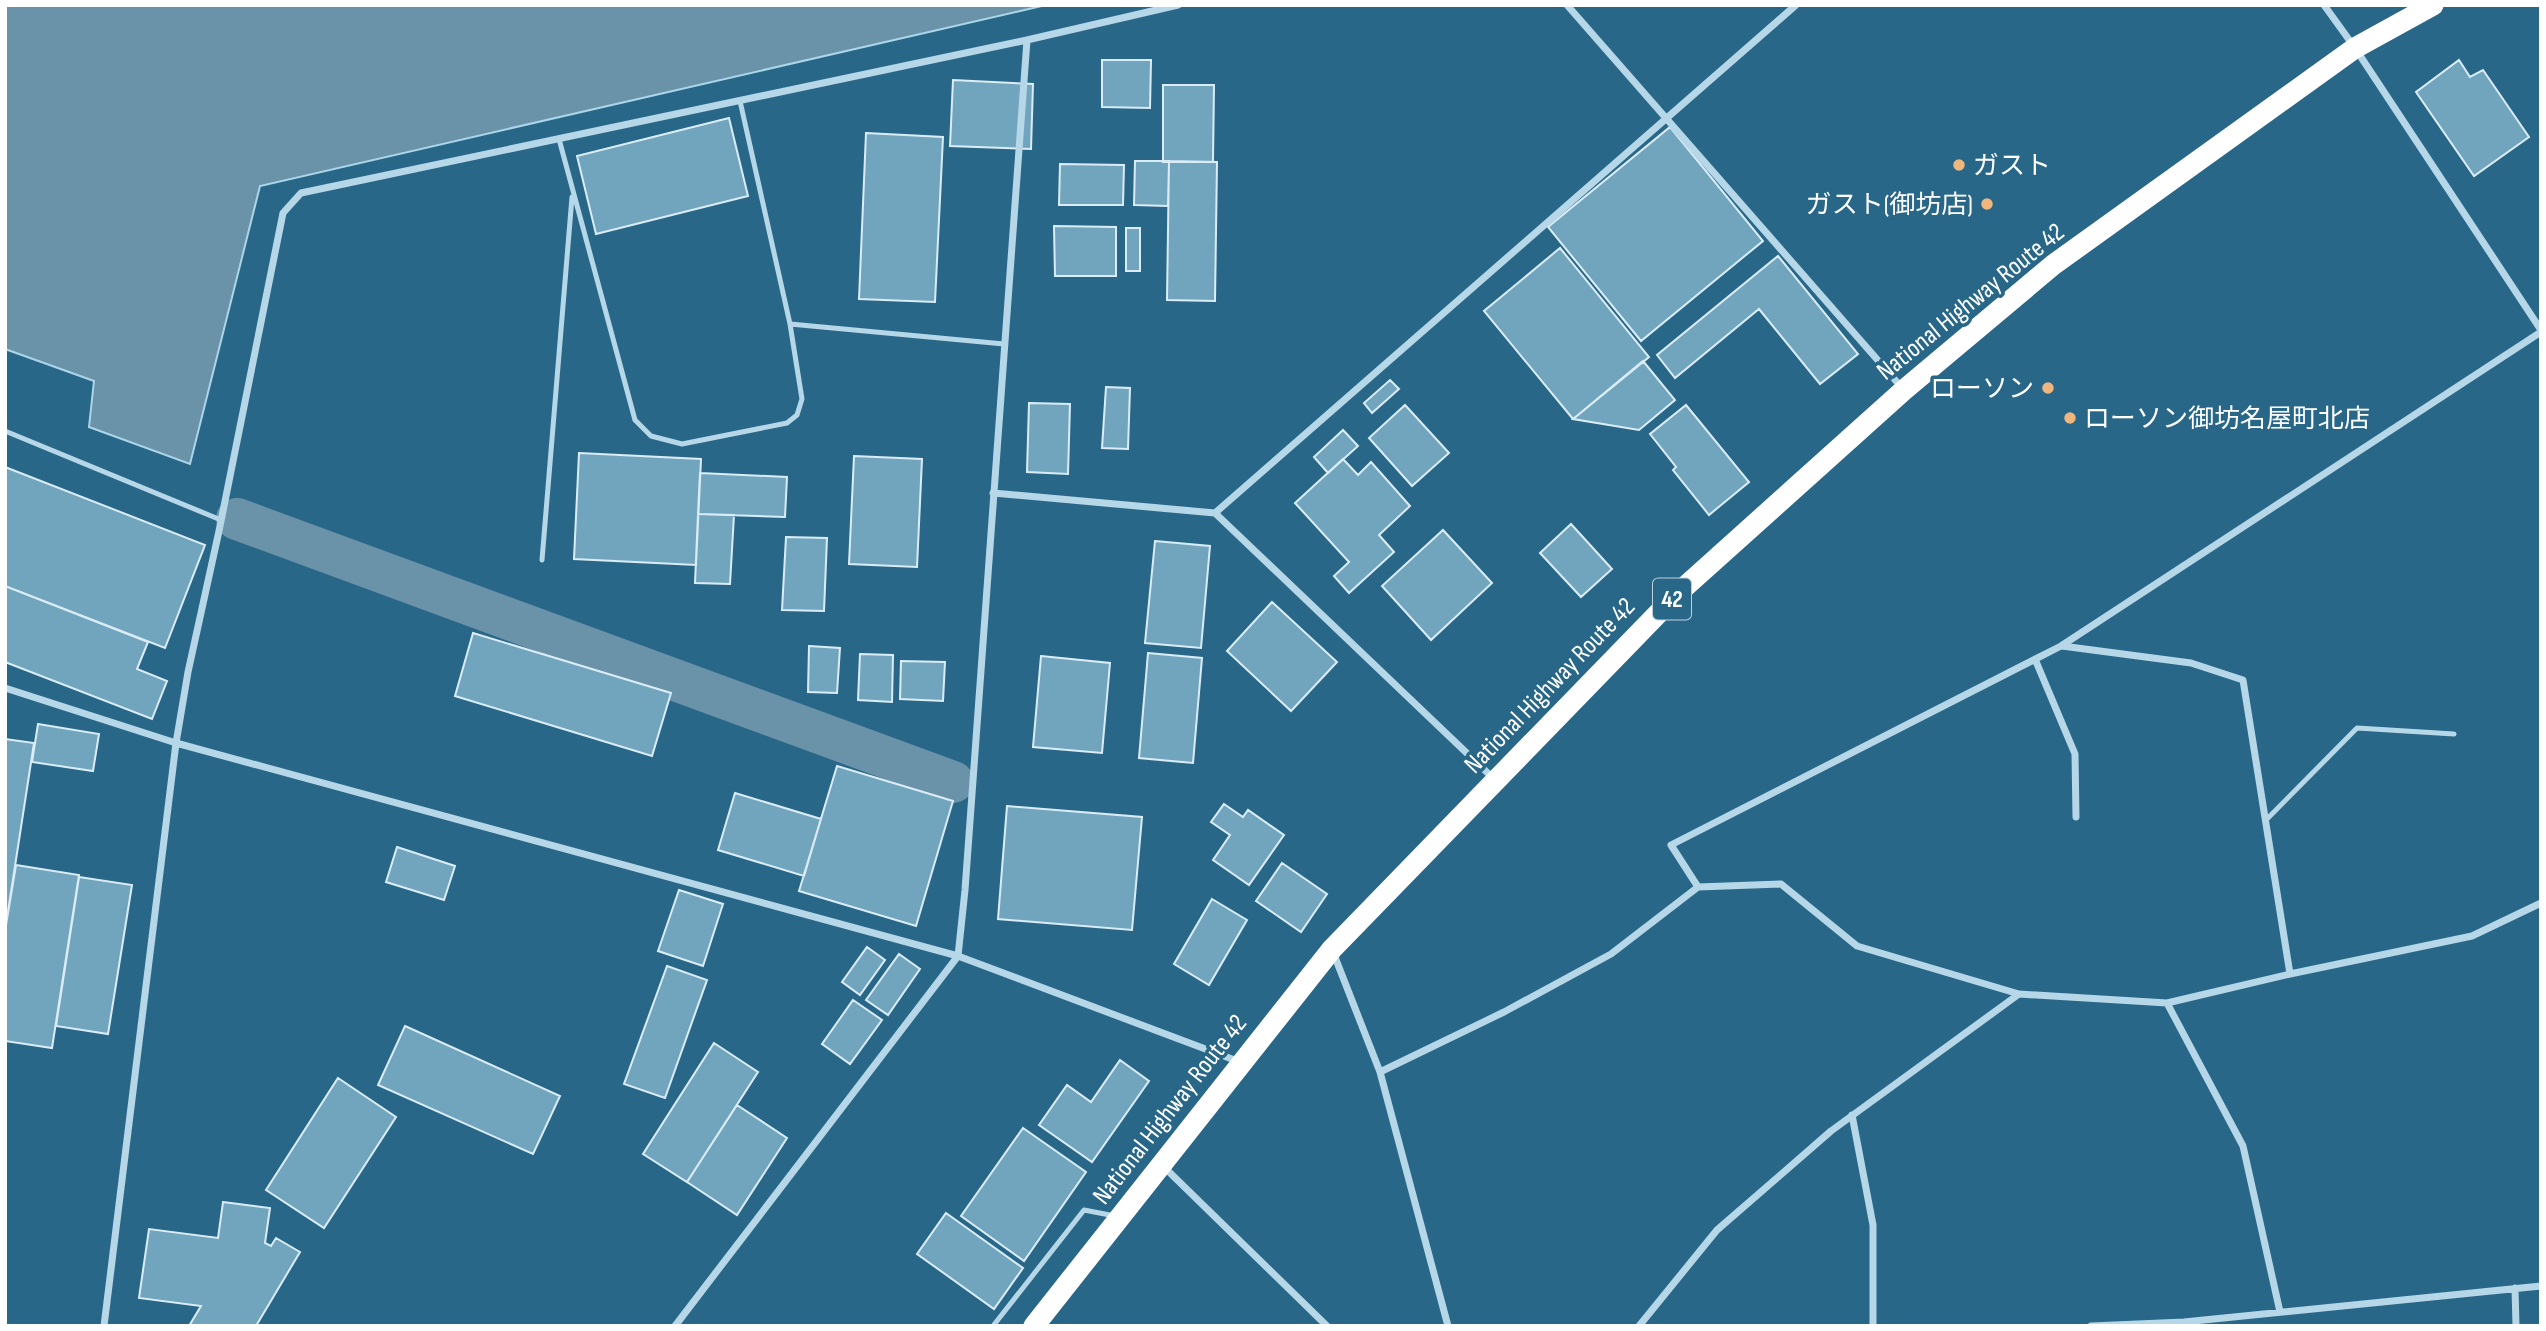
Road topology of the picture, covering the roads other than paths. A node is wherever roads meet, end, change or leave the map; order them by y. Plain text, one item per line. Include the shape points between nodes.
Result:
1 (1178, 5) edge
2 (1567, 5) edge
3 (1796, 5) edge
4 (2324, 5) edge
5 (2433, 5) edge
6 (1027, 40) junction
7 (2355, 48) junction
8 (740, 100) junction
9 (1668, 118) junction
10 (559, 139) junction
11 (573, 191) junction
12 (790, 324) junction
13 (2541, 331) edge
14 (1004, 344) junction
15 (1904, 390) junction
16 (5, 431) edge
17 (993, 494) junction
18 (1215, 513) junction
19 (221, 520) junction
20 (541, 560) dead end
21 (2061, 646) junction
22 (2035, 659) junction
23 (5, 688) edge
24 (2454, 734) dead end
25 (176, 743) junction
26 (1495, 781) junction
27 (2076, 817) dead end
28 (2266, 820) junction
29 (1698, 887) junction
30 (2541, 903) edge
31 (1332, 949) junction
32 (958, 956) junction
33 (2290, 974) junction
34 (2019, 994) junction
35 (2167, 1003) junction
36 (1241, 1063) junction
37 (1380, 1072) junction
38 (1852, 1115) junction
39 (1161, 1164) junction
40 (1119, 1217) junction
41 (2541, 1286) edge
42 (2515, 1288) junction
43 (2280, 1312) junction
44 (2184, 1324) edge
45 (104, 1326) edge
46 (675, 1326) edge
47 (993, 1326) edge
48 (1034, 1326) edge
49 (1327, 1326) edge
50 (1448, 1326) edge
51 (1639, 1326) edge
52 (1873, 1326) edge
53 (2091, 1326) edge
54 (2516, 1326) edge

1 - 6 street
2 - 9 street
3 - 9 street
4 - 7 street
5 - 7 highway, National Highway Route 42 / 42
6 - 8 street
6 - 14 street
7 - 13 street
7 - 15 highway, National Highway Route 42 / 42 via 2053,265
8 - 10 street
8 - 12 lane
9 - 15 street
9 - 18 street
10 - 11 lane
10 - 19 street via 301,193 284,213
11 - 12 lane via 635,420 650,436 682,444 787,423 797,415 802,399
11 - 20 lane
12 - 14 lane
13 - 21 street
14 - 17 street
15 - 26 highway, National Highway Route 42 / 42 via 1678,593
16 - 19 lane
17 - 18 street
17 - 32 street
18 - 26 street
19 - 25 street
21 - 22 street
21 - 28 street via 2191,663 2243,680
22 - 27 street via 2075,754
22 - 29 street via 1671,845
23 - 25 street
24 - 28 lane via 2357,728
25 - 32 street
25 - 45 street
26 - 31 highway, National Highway Route 42 / 42
28 - 33 street
29 - 34 street via 1781,884 1857,946
29 - 37 street via 1611,954
30 - 33 street via 2472,936
31 - 36 highway, National Highway Route 42 / 42
31 - 37 street
32 - 36 street
32 - 46 street
33 - 35 street
34 - 35 street
34 - 38 street
35 - 43 street via 2243,1146
36 - 39 highway, National Highway Route 42 / 42
37 - 50 street
38 - 51 street via 1717,1230
38 - 52 street via 1873,1225
39 - 40 highway, National Highway Route 42 / 42
39 - 49 street
40 - 47 lane via 1084,1210
40 - 48 highway, National Highway Route 42 / 42
41 - 42 street
42 - 43 street
42 - 54 street
43 - 44 street
44 - 53 street

